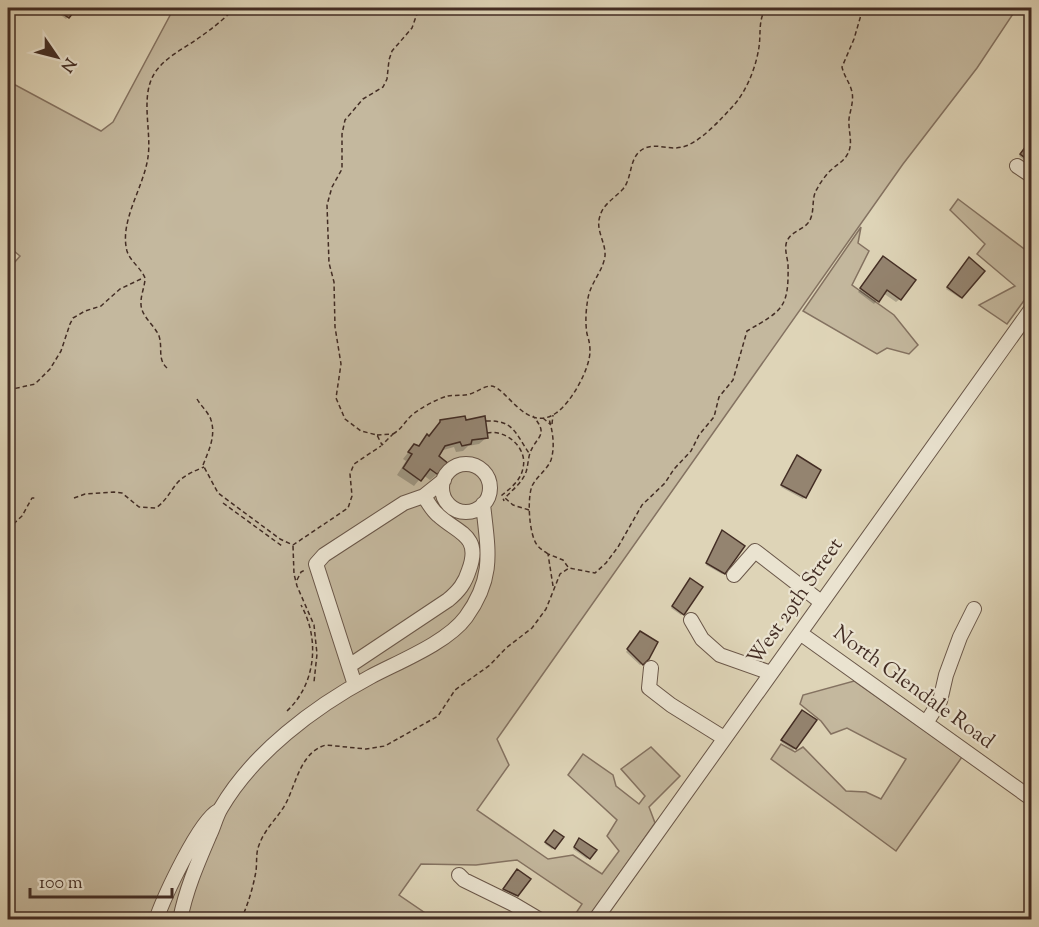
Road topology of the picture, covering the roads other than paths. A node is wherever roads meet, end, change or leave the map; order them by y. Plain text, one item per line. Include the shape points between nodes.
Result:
1 (1017, 166) dead end
2 (1032, 176) edge
3 (1032, 308) edge
4 (444, 480) junction
5 (424, 496) junction
6 (483, 504) junction
7 (468, 512) junction
8 (459, 529) junction
9 (734, 575) dead end
10 (821, 603) junction
11 (974, 609) dead end
12 (691, 620) dead end
13 (800, 633) junction
14 (349, 666) junction
15 (651, 668) dead end
16 (771, 673) junction
17 (355, 685) junction
18 (926, 723) junction
19 (724, 738) junction
20 (1032, 799) edge
21 (220, 810) junction
22 (459, 875) dead end
23 (156, 920) edge
24 (180, 920) edge
25 (540, 920) edge
26 (595, 920) edge

1 - 2 street
3 - 10 street, West 29th Street
4 - 5 street
4 - 6 street via 460,464 482,470 490,483
4 - 7 street via 442,488 447,502
5 - 8 street via 439,516
5 - 14 street via 404,502 316,564
6 - 7 street
6 - 17 street via 489,562 485,582 465,619 452,634
7 - 8 street
8 - 14 street via 470,540 473,551 472,564 460,590
9 - 10 street via 755,551
10 - 13 street, West 29th Street
11 - 18 street via 960,637 940,701
12 - 16 street via 702,639 720,655
13 - 16 street, West 29th Street
13 - 18 street, North Glendale Road
14 - 17 street
15 - 19 street via 649,687
16 - 19 street, West 29th Street
17 - 21 street via 297,725 265,753
18 - 20 street, North Glendale Road
19 - 26 street, West 29th Street
21 - 23 street via 211,814 200,829
21 - 24 street via 196,864
22 - 25 street

